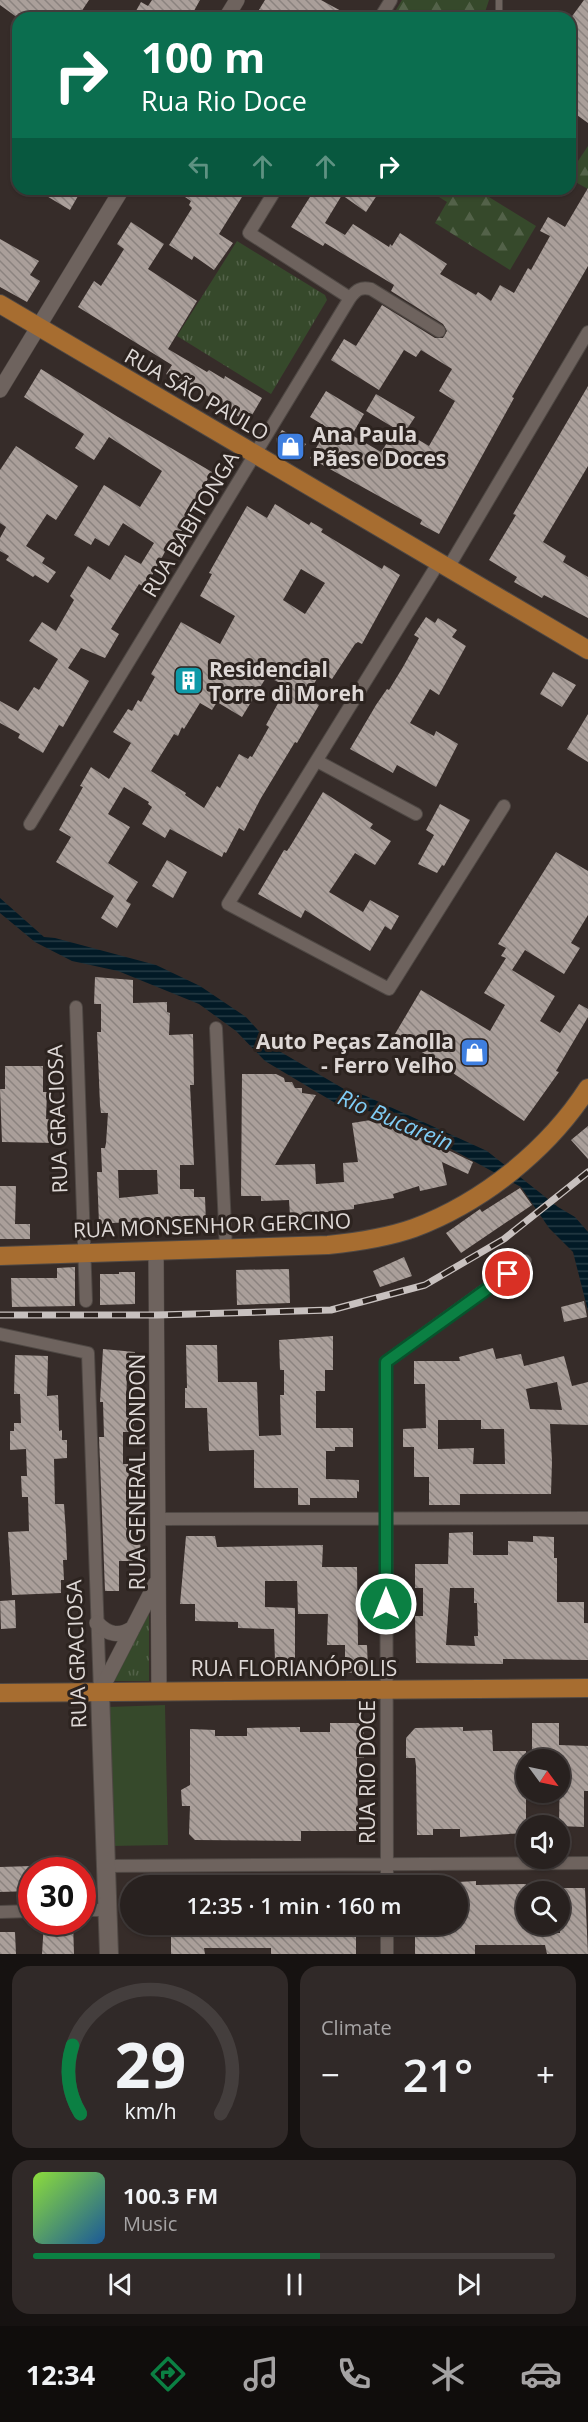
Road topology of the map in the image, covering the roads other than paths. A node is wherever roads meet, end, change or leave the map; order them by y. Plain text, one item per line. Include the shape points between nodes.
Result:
1 (118, 195) edge
2 (272, 195) edge
3 (350, 298) junction
4 (0, 304) edge
5 (38, 327) junction
6 (439, 331) dead end
7 (588, 332) edge
8 (0, 390) edge
9 (255, 454) junction
10 (444, 565) junction
11 (588, 650) edge
12 (317, 760) junction
13 (504, 806) dead end
14 (416, 814) dead end
15 (30, 824) dead end
16 (76, 1007) dead end
17 (216, 1028) dead end
18 (588, 1088) edge
19 (226, 1249) junction
20 (156, 1251) junction
21 (84, 1253) junction
22 (0, 1256) edge
23 (525, 1261) dead end
24 (86, 1301) dead end
25 (0, 1334) edge
26 (588, 1518) edge
27 (158, 1519) junction
28 (386, 1519) junction
29 (159, 1576) junction
30 (98, 1623) junction
31 (133, 1628) junction
32 (588, 1688) edge
33 (387, 1690) junction
34 (100, 1692) junction
35 (159, 1692) junction
36 (0, 1693) edge
37 (588, 1863) edge
38 (387, 1864) junction
39 (106, 1866) junction
40 (387, 1875) edge
41 (96, 1910) edge
42 (107, 1910) junction
43 (18, 1911) edge
44 (0, 1912) edge
45 (387, 1935) edge
46 (109, 1954) edge
47 (387, 1954) edge

1 - 5 street
2 - 3 street via 249,232
3 - 6 street via 356,290 371,289
3 - 9 street, RUA BABITONGA
4 - 5 main road, RUA SÃO PAULO
5 - 8 street
5 - 9 main road, RUA SÃO PAULO
7 - 10 street
9 - 10 main road, RUA SÃO PAULO
9 - 15 street, RUA BABITONGA
10 - 11 main road, RUA SÃO PAULO
10 - 12 street
12 - 13 street via 228,904 389,989
12 - 14 street
16 - 21 street, RUA GRACIOSA
17 - 19 street
18 - 19 main road, RUA MONSENHOR GERCINO via 523,1162 442,1216 360,1242
19 - 20 main road, RUA MONSENHOR GERCINO
20 - 21 main road, RUA MONSENHOR GERCINO
20 - 27 street, RUA GENERAL RONDON
21 - 22 main road, RUA MONSENHOR GERCINO
21 - 24 street, RUA GRACIOSA
23 - 28 street, RUA RIO DOCE via 386,1362
25 - 30 street, RUA GRACIOSA via 88,1353
26 - 28 street
27 - 28 street
27 - 29 street, RUA GENERAL RONDON
28 - 33 street, RUA RIO DOCE
29 - 31 street
29 - 35 street, RUA GENERAL RONDON
30 - 31 street via 118,1634
30 - 34 street, RUA GRACIOSA
31 - 34 street
32 - 33 main road, RUA FLORIANÓPOLIS
33 - 35 main road, RUA FLORIANÓPOLIS
33 - 38 street, RUA RIO DOCE
34 - 35 main road, RUA FLORIANÓPOLIS
34 - 36 main road, RUA FLORIANÓPOLIS
34 - 39 main road, RUA GRACIOSA
37 - 38 street
38 - 39 street
38 - 40 street, RUA RIO DOCE
39 - 42 main road, RUA GRACIOSA
41 - 42 street
42 - 46 main road, RUA GRACIOSA
43 - 44 street
45 - 47 street

